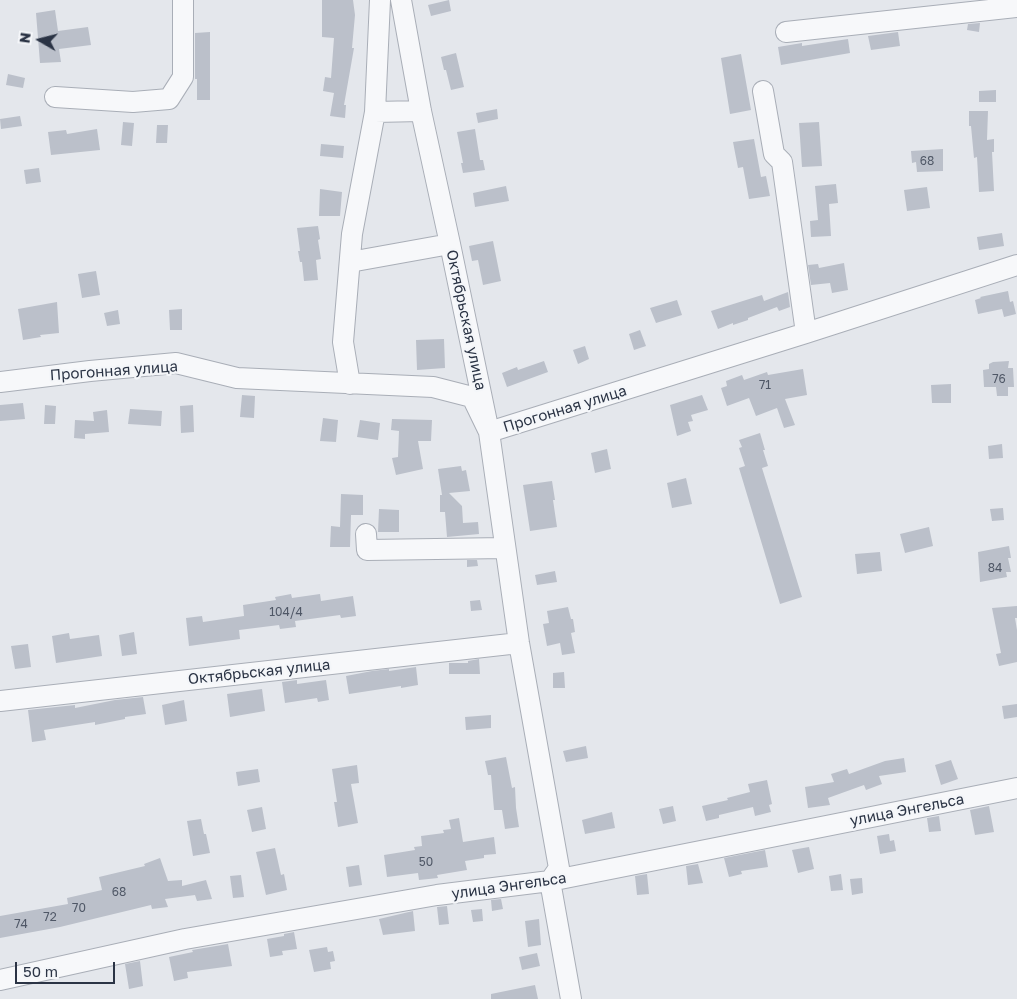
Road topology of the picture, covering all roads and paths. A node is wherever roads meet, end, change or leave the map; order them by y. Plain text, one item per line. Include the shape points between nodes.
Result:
1 (182, 0) edge
2 (380, 0) edge
3 (400, 0) edge
4 (1017, 0) edge
5 (1017, 7) edge
6 (786, 32) dead end
7 (763, 91) dead end
8 (55, 98) dead end
9 (421, 111) junction
10 (375, 112) junction
11 (450, 244) junction
12 (350, 262) junction
13 (1017, 265) edge
14 (806, 333) junction
15 (0, 382) edge
16 (350, 384) junction
17 (489, 432) junction
18 (366, 534) dead end
19 (505, 548) junction
20 (519, 643) junction
21 (0, 701) edge
22 (1017, 788) edge
23 (550, 882) junction
24 (0, 980) edge
25 (571, 999) edge

1 - 8 street via 183,77 170,99 133,102
2 - 10 street
3 - 9 street, Октябрьская улица
4 - 5 street
5 - 6 street
7 - 14 street via 774,154 782,162
9 - 10 street
9 - 11 street, Октябрьская улица
10 - 12 street via 352,234
11 - 12 street
11 - 17 street, Октябрьская улица
12 - 16 street via 343,342
13 - 14 street, Прогонная улица
14 - 17 street, Прогонная улица
15 - 16 street, Прогонная улица via 176,364 237,378
16 - 17 street, Прогонная улица via 433,387 472,397
17 - 19 street, Октябрьская улица
18 - 19 street via 367,550
19 - 20 street, Октябрьская улица
20 - 21 street, Октябрьская улица
20 - 23 street, Октябрьская улица via 559,868
22 - 23 street, улица Энгельса
23 - 24 street, улица Энгельса via 438,895 185,938
23 - 25 street, Октябрьская улица

